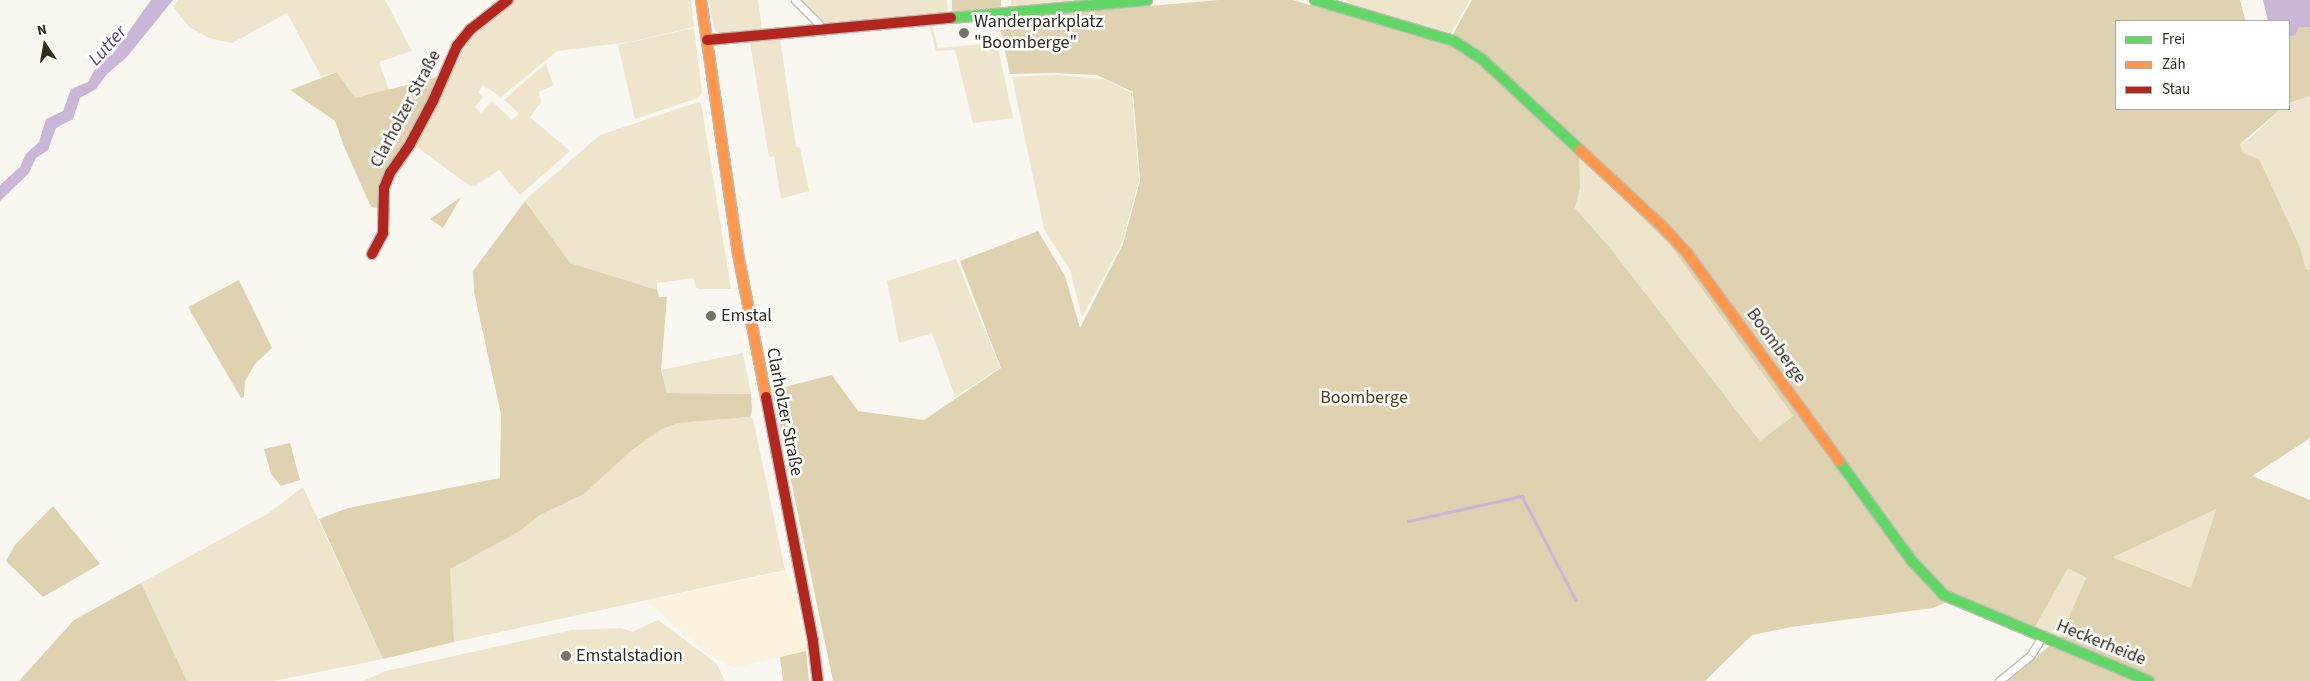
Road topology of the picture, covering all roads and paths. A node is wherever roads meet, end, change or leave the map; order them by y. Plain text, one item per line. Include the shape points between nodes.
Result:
1 (508, 0) edge
2 (701, 0) edge
3 (795, 0) edge
4 (1147, 0) edge
5 (1315, 0) edge
6 (819, 30) junction
7 (707, 40) junction
8 (372, 254) dead end
9 (2042, 637) junction
10 (818, 681) edge
11 (1999, 681) edge
12 (2149, 681) edge

1 - 8 street, Clarholzer Straße via 471,29 457,46 433,102 390,173 384,188 383,232
2 - 7 street, Clarholzer Straße
3 - 6 street via 818,23
4 - 6 street
5 - 9 street, Boomberge via 1454,41 1483,60 1687,253 1912,561 1937,589 1944,595
6 - 7 street
7 - 10 street, Clarholzer Straße via 741,273
9 - 11 street, Heckerheide via 2030,656
9 - 12 street, Heckerheide

